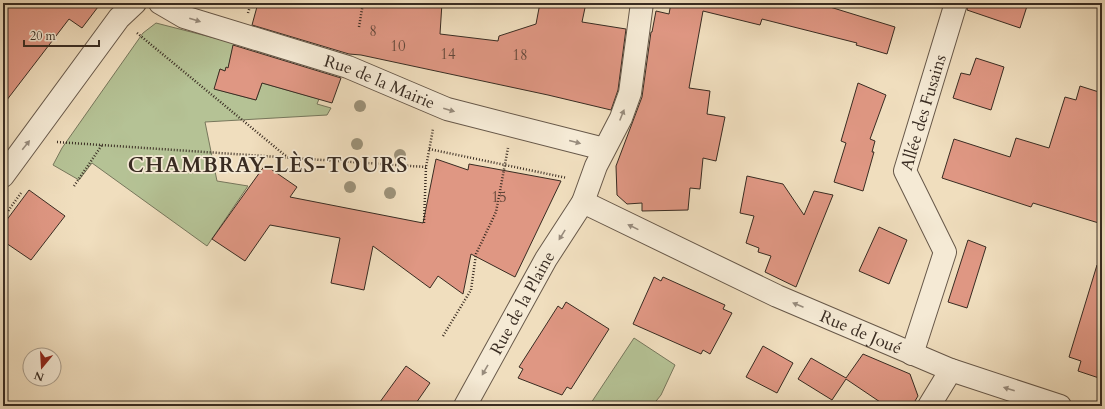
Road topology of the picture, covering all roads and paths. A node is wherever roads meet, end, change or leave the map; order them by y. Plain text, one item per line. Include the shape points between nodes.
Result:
1 (135, 3) edge
2 (160, 3) edge
3 (363, 3) edge
4 (642, 3) edge
5 (956, 3) edge
6 (359, 27) dead end
7 (137, 33) dead end
8 (437, 106) junction
9 (512, 126) junction
10 (30, 140) junction
11 (102, 145) junction
12 (429, 149) junction
13 (604, 149) junction
14 (288, 158) junction
15 (505, 165) junction
16 (426, 167) junction
17 (3, 176) edge
18 (74, 186) dead end
19 (586, 193) junction
20 (424, 223) dead end
21 (442, 336) dead end
22 (912, 354) junction
23 (952, 370) junction
24 (465, 406) edge
25 (929, 406) edge
26 (1060, 406) edge

1 - 10 street via 119,18
2 -> 8 street, Rue de la Mairie via 184,17 348,67
3 - 6 path
13 -> 4 street, Rue de la Plaine via 621,118 630,93
5 - 22 street, Allée des Fusains via 905,171 945,252
7 - 14 path
8 -> 9 street, Rue de la Mairie
8 - 12 path
9 -> 13 street, Rue de la Mairie
9 - 15 path
10 - 11 path
17 -> 10 street
11 - 14 path
11 - 18 path
12 - 15 path
12 - 16 path
13 - 19 street, Rue de la Plaine
14 - 16 path
15 - 19 path via 570,178
15 - 21 path via 496,212 476,254 471,290
16 - 20 path
22 -> 19 street, Rue de Joué via 777,296 668,244
19 -> 24 street, Rue de la Plaine via 546,259
22 - 23 street, Rue de Joué
23 - 25 street
26 -> 23 street, Rue de Joué

